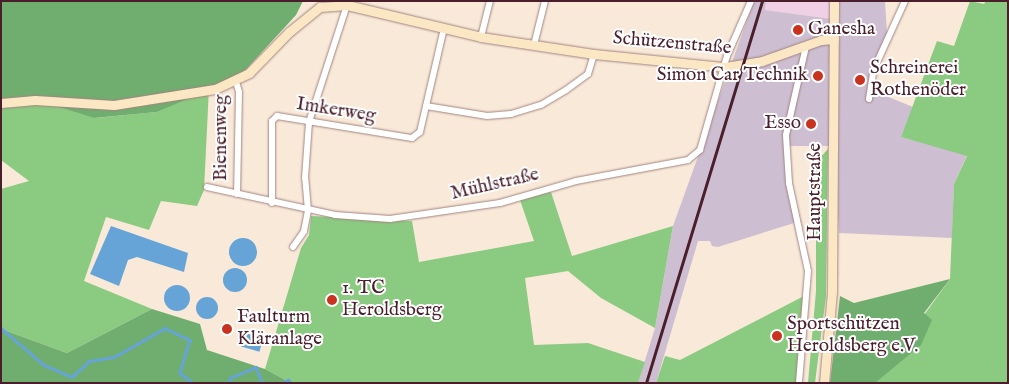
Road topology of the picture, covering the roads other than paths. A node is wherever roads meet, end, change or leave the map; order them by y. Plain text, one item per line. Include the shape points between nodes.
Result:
1 (490, 1) edge
2 (545, 1) edge
3 (751, 1) edge
4 (834, 1) edge
5 (905, 1) edge
6 (348, 3) edge
7 (444, 28) junction
8 (481, 37) junction
9 (834, 39) junction
10 (534, 45) junction
11 (806, 46) junction
12 (594, 54) junction
13 (725, 67) junction
14 (236, 82) junction
15 (869, 99) dead end
16 (1, 103) edge
17 (426, 106) junction
18 (310, 122) junction
19 (207, 186) dead end
20 (237, 194) junction
21 (272, 203) junction
22 (308, 210) junction
23 (293, 247) dead end
24 (799, 383) edge
25 (824, 383) edge

1 - 8 street
2 - 10 street
3 - 13 street, Mühlstraße
4 - 9 street, Hauptstraße
5 - 15 street via 874,68
6 - 7 street, Schützenstraße
6 - 14 street, Schützenstraße via 320,7
6 - 18 street
7 - 8 street, Schützenstraße
7 - 17 street, Imkerweg
8 - 10 street, Schützenstraße
9 - 11 street, Schützenstraße
9 - 25 street, Hauptstraße via 832,292
10 - 12 street, Schützenstraße
11 - 13 street, Schützenstraße via 762,61
11 - 24 street via 786,135 789,183 808,271
12 - 13 street, Schützenstraße
12 - 17 street via 588,74 541,105 512,114 487,116
13 - 22 street, Mühlstraße via 700,150 688,160 576,181 500,203 429,215 390,219
14 - 16 street, Schützenstraße via 216,89 157,99 99,105 35,100
14 - 20 street, Bienenweg via 239,92
17 - 18 street, Imkerweg via 420,132 412,138
18 - 21 street, Imkerweg via 277,116 272,121
18 - 22 street via 305,178
19 - 20 street, Mühlstraße
20 - 21 street, Mühlstraße
21 - 22 street, Mühlstraße
22 - 23 street via 304,231

